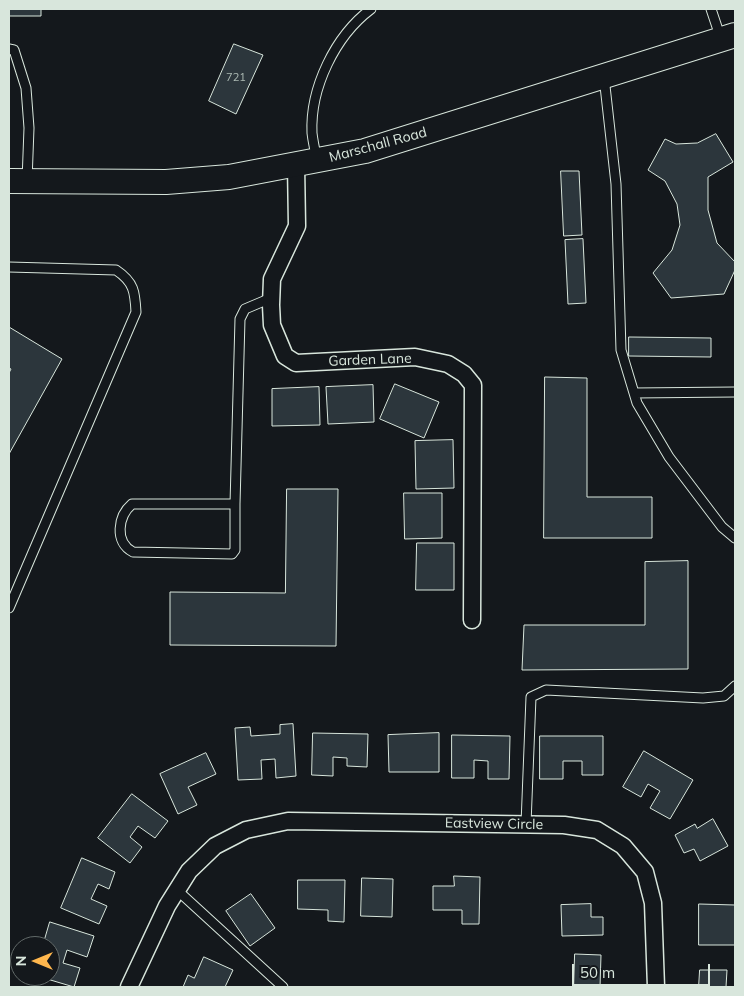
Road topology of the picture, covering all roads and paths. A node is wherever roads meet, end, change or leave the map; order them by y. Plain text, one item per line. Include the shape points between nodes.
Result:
1 (370, 9) edge
2 (711, 9) edge
3 (728, 37) edge
4 (9, 48) edge
5 (604, 76) junction
6 (306, 163) junction
7 (18, 182) edge
8 (9, 267) edge
9 (271, 298) junction
10 (735, 392) edge
11 (634, 393) junction
12 (235, 504) junction
13 (735, 538) edge
14 (9, 608) edge
15 (472, 620) dead end
16 (735, 686) edge
17 (526, 824) junction
18 (177, 890) junction
19 (129, 987) edge
20 (283, 987) edge
21 (656, 987) edge

1 - 6 lane via 356,20 329,59 316,98
2 - 3 lane
3 - 5 main road, Marschall Road
4 - 7 lane via 14,50 26,88 29,128
5 - 6 main road, Marschall Road via 366,151
5 - 11 lane via 616,184 621,350
6 - 7 main road, Marschall Road via 229,177 166,182
6 - 9 street, Garden Lane via 297,226 272,279
8 - 14 lane via 116,270 127,278 135,295 136,312
9 - 12 lane via 245,308 240,319
9 - 15 street, Garden Lane via 272,325 285,356 296,363 415,356 448,364 464,374 473,385
10 - 11 lane
11 - 13 lane via 669,457 722,527
12 - 12 lane via 235,550 232,554 133,552 122,543 120,525 124,510 132,504
16 - 17 lane via 724,696 703,698 546,690 531,697
17 - 18 street, Eastview Circle via 288,821 246,830 215,846 189,871
17 - 21 street, Eastview Circle via 597,830 623,846 645,872 654,903
18 - 19 street, Eastview Circle via 166,906
18 - 20 lane

